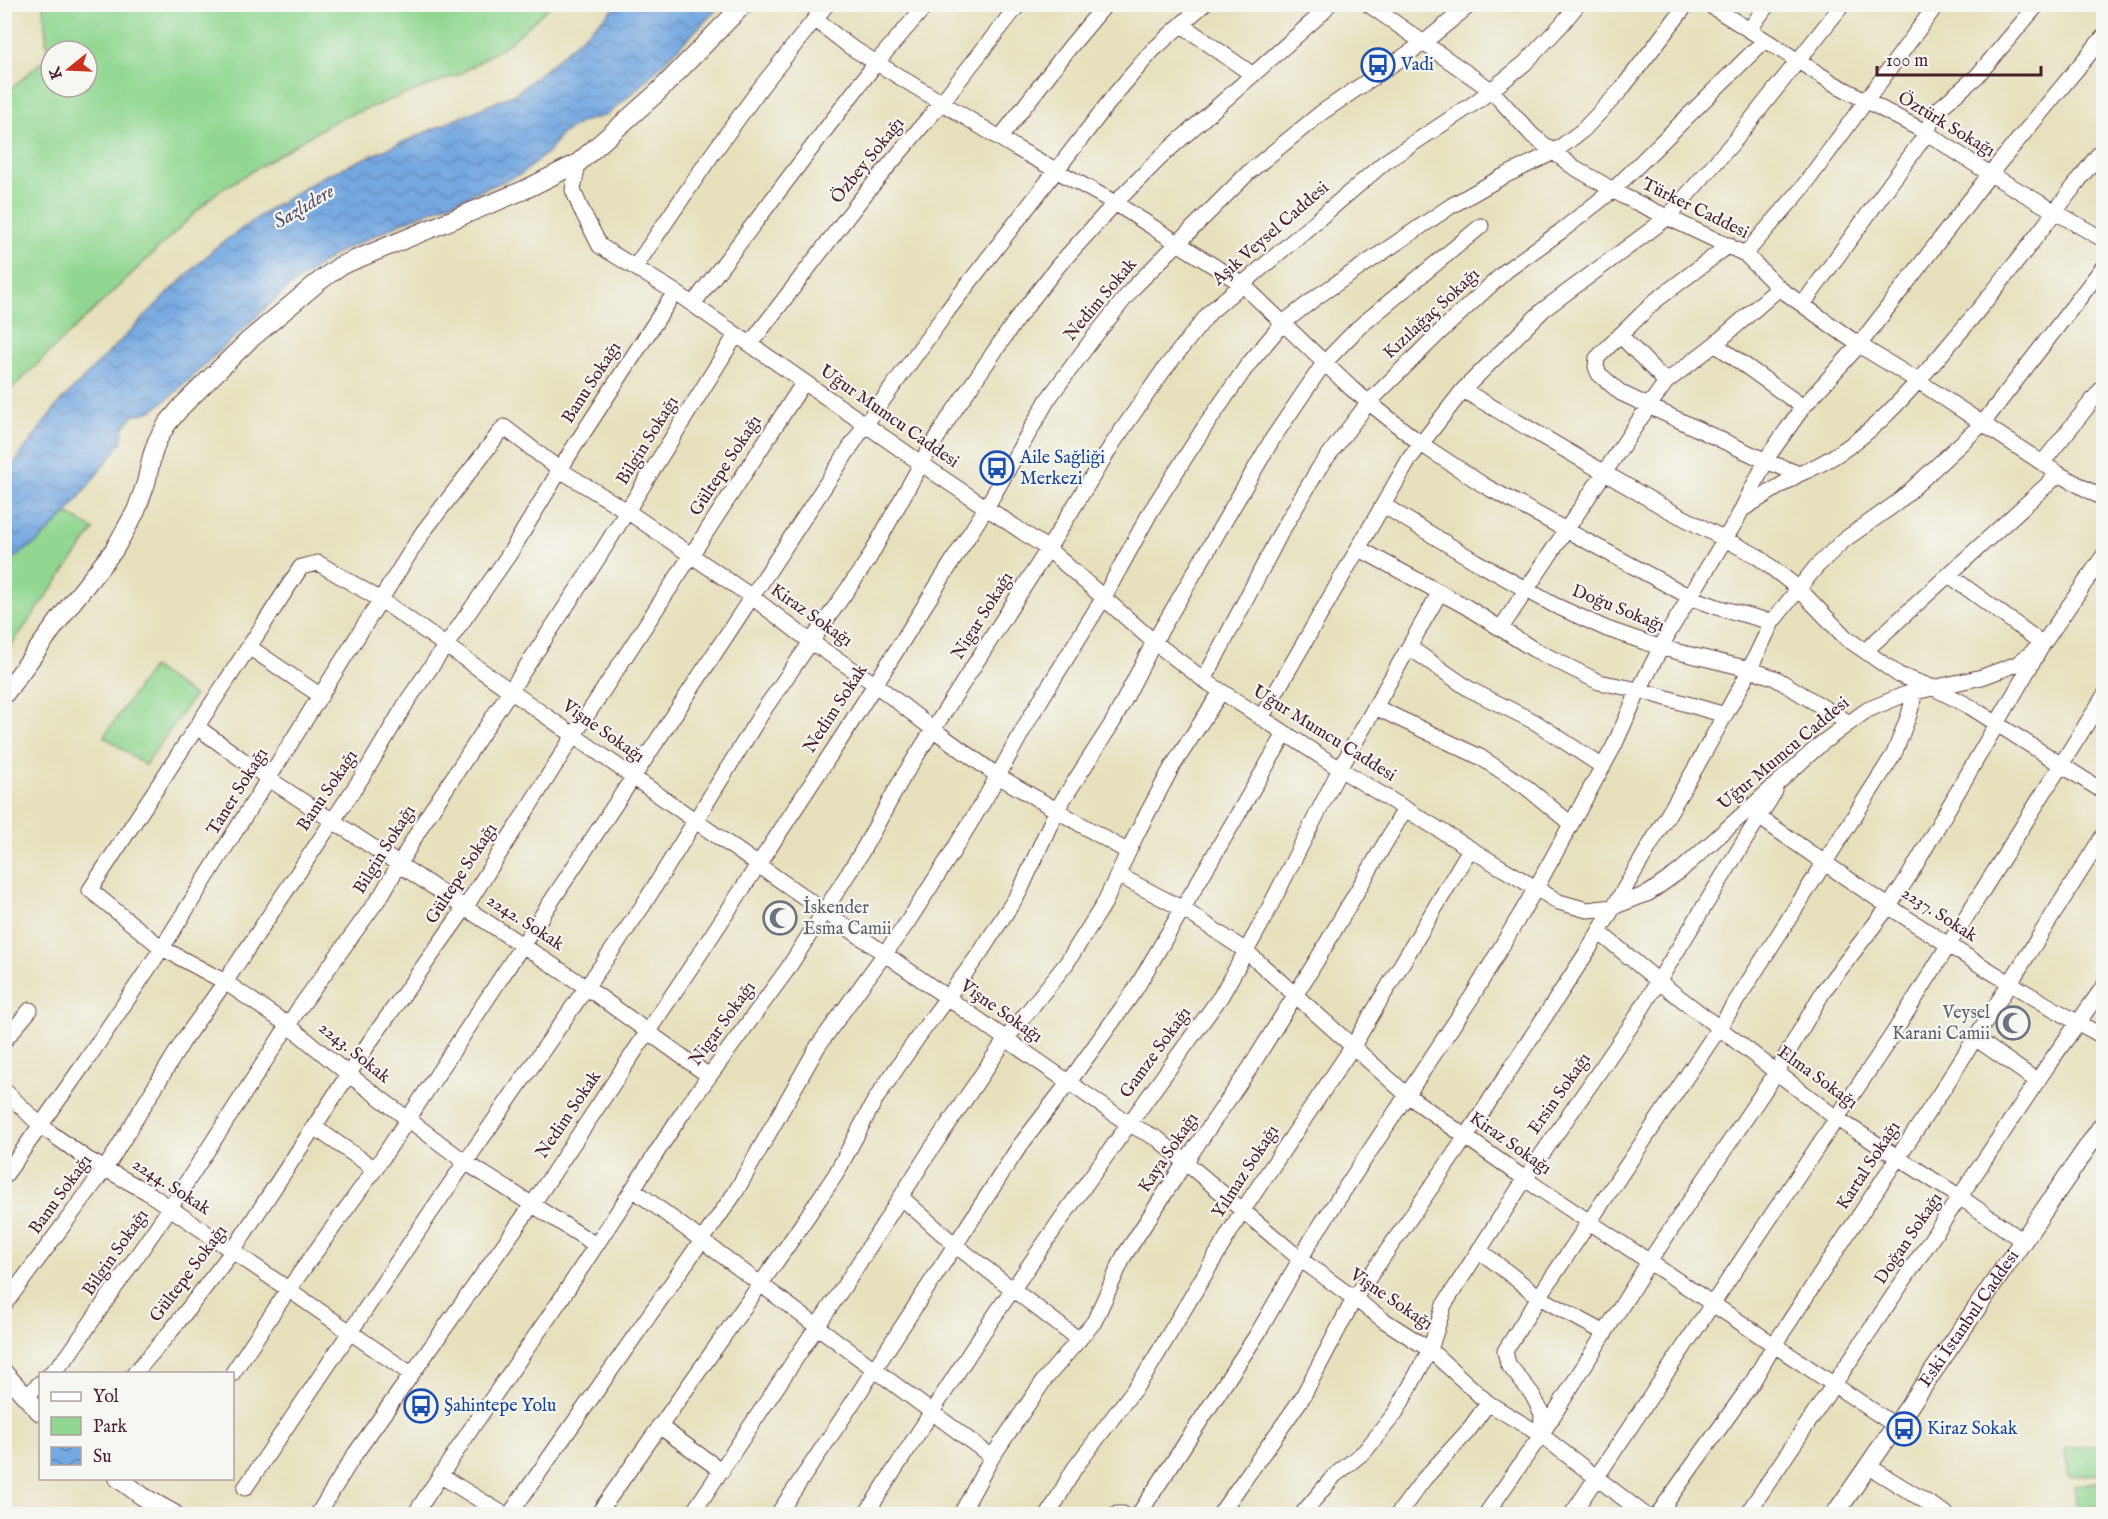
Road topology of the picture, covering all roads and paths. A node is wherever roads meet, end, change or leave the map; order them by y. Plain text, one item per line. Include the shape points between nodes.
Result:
1 (744, 4) edge
2 (827, 4) edge
3 (927, 4) edge
4 (1019, 4) edge
5 (1106, 4) edge
6 (1203, 4) edge
7 (1329, 4) edge
8 (1368, 4) edge
9 (1471, 4) edge
10 (1578, 4) edge
11 (1687, 4) edge
12 (1708, 4) edge
13 (1768, 4) edge
14 (1843, 4) edge
15 (1937, 4) edge
16 (2038, 4) edge
17 (816, 20) junction
18 (1182, 25) junction
19 (1749, 30) junction
20 (2103, 36) edge
21 (1765, 40) junction
22 (1422, 44) junction
23 (1799, 61) junction
24 (876, 63) junction
25 (1253, 75) junction
26 (1491, 90) junction
27 (1864, 101) junction
28 (941, 103) junction
29 (1927, 133) junction
30 (1000, 138) junction
31 (2103, 147) edge
32 (1554, 152) junction
33 (578, 163) junction
34 (1057, 171) junction
35 (1990, 174) junction
36 (1613, 190) junction
37 (1115, 203) junction
38 (2055, 212) junction
39 (1667, 218) junction
40 (1481, 226) dead end
41 (2103, 240) edge
42 (1179, 242) junction
43 (1729, 245) junction
44 (1745, 254) junction
45 (2103, 266) edge
46 (635, 267) junction
47 (1242, 284) junction
48 (1779, 288) junction
49 (675, 292) junction
50 (693, 304) junction
51 (1803, 304) junction
52 (1283, 324) junction
53 (736, 334) junction
54 (1620, 335) junction
55 (750, 344) junction
56 (1715, 344) junction
57 (1860, 345) junction
58 (1324, 363) junction
59 (1918, 381) junction
60 (804, 382) junction
61 (1666, 382) junction
62 (2103, 386) edge
63 (1463, 390) junction
64 (1368, 403) junction
65 (1648, 407) junction
66 (1803, 407) junction
67 (1983, 423) junction
68 (865, 425) junction
69 (504, 427) joint
70 (1421, 444) junction
71 (1766, 461) junction
72 (2043, 462) junction
73 (921, 464) junction
74 (560, 470) junction
75 (1605, 473) junction
76 (1799, 474) junction
77 (2059, 474) junction
78 (2103, 499) edge
79 (1383, 505) junction
80 (986, 508) junction
81 (1742, 509) junction
82 (627, 511) junction
83 (1567, 532) junction
84 (1725, 539) junction
85 (1358, 548) junction
86 (1048, 549) junction
87 (2103, 555) edge
88 (691, 557) junction
89 (1949, 575) junction
90 (1798, 589) junction
91 (1528, 590) junction
92 (1440, 592) junction
93 (752, 597) junction
94 (1104, 597) junction
95 (1690, 597) junction
96 (381, 600) junction
97 (1772, 622) junction
98 (1501, 628) junction
99 (811, 642) junction
100 (1154, 642) junction
101 (2043, 644) junction
102 (446, 645) junction
103 (249, 647) junction
104 (1409, 647) junction
105 (1662, 648) junction
106 (1865, 651) junction
107 (1749, 669) junction
108 (1204, 680) junction
109 (875, 684) junction
110 (1934, 688) junction
111 (1639, 690) junction
112 (511, 691) junction
113 (1221, 692) junction
114 (1915, 692) junction
115 (4, 695) edge
116 (321, 696) junction
117 (2103, 696) edge
118 (1375, 706) junction
119 (1725, 715) junction
120 (1261, 718) junction
121 (1849, 723) junction
122 (1998, 724) junction
123 (197, 726) junction
124 (934, 730) junction
125 (1285, 734) junction
126 (574, 735) junction
127 (2060, 764) junction
128 (1603, 767) junction
129 (1340, 768) junction
130 (998, 776) junction
131 (633, 777) junction
132 (1784, 777) junction
133 (269, 778) junction
134 (2103, 792) edge
135 (1406, 809) junction
136 (1057, 810) junction
137 (1759, 817) junction
138 (333, 820) junction
139 (695, 820) junction
140 (1571, 824) junction
141 (2103, 834) edge
142 (1470, 849) junction
143 (1128, 852) junction
144 (400, 863) junction
145 (1825, 864) junction
146 (758, 865) junction
147 (1118, 875) junction
148 (1536, 888) junction
149 (1889, 906) junction
150 (1612, 907) junction
151 (465, 908) junction
152 (1183, 909) junction
153 (824, 911) junction
154 (1599, 932) junction
155 (523, 944) junction
156 (1948, 944) junction
157 (162, 948) junction
158 (1246, 951) junction
159 (885, 954) junction
160 (1658, 981) junction
161 (225, 982) junction
162 (2010, 982) junction
163 (2103, 986) edge
164 (586, 987) junction
165 (1296, 995) junction
166 (948, 998) junction
167 (30, 1010) dead end
168 (2077, 1023) junction
169 (288, 1025) junction
170 (1719, 1028) junction
171 (648, 1032) junction
172 (2103, 1037) edge
173 (1975, 1038) junction
174 (1006, 1039) junction
175 (4, 1041) edge
176 (1353, 1046) junction
177 (1776, 1073) junction
178 (348, 1074) junction
179 (709, 1076) junction
180 (2037, 1081) junction
181 (1069, 1082) junction
182 (4, 1090) edge
183 (1407, 1095) junction
184 (1836, 1118) junction
185 (407, 1120) junction
186 (2103, 1123) edge
187 (1129, 1124) junction
188 (41, 1126) junction
189 (314, 1127) junction
190 (1466, 1137) junction
191 (1898, 1156) junction
192 (1186, 1161) junction
193 (465, 1162) junction
194 (105, 1169) junction
195 (375, 1169) junction
196 (4, 1177) edge
197 (1525, 1179) junction
198 (633, 1189) junction
199 (901, 1197) junction
200 (1960, 1197) junction
201 (532, 1205) junction
202 (170, 1208) junction
203 (1243, 1210) junction
204 (1590, 1222) junction
205 (701, 1240) junction
206 (2023, 1241) junction
207 (596, 1245) junction
208 (955, 1245) junction
209 (1479, 1250) junction
210 (232, 1252) junction
211 (1300, 1259) junction
212 (1649, 1262) junction
213 (760, 1284) junction
214 (288, 1290) junction
215 (1013, 1290) junction
216 (1539, 1296) junction
217 (1354, 1299) junction
218 (1712, 1303) junction
219 (4, 1305) edge
220 (817, 1326) junction
221 (349, 1333) junction
222 (1605, 1333) junction
223 (1079, 1340) junction
224 (1774, 1345) junction
225 (1430, 1350) junction
226 (874, 1369) junction
227 (52, 1372) edge
228 (136, 1372) edge
229 (233, 1372) edge
230 (4, 1373) edge
231 (411, 1374) junction
232 (39, 1384) edge
233 (1835, 1385) junction
234 (4, 1386) edge
235 (26, 1397) junction
236 (1488, 1403) junction
237 (39, 1411) edge
238 (931, 1412) junction
239 (39, 1421) edge
240 (659, 1426) junction
241 (1896, 1426) junction
242 (1541, 1435) junction
243 (992, 1458) junction
244 (1868, 1466) junction
245 (722, 1470) junction
246 (441, 1476) junction
247 (1595, 1477) junction
248 (105, 1480) edge
249 (119, 1480) edge
250 (245, 1488) dead end
251 (1303, 1514) edge
252 (157, 1515) edge
253 (174, 1515) edge
254 (318, 1515) edge
255 (415, 1515) edge
256 (502, 1515) edge
257 (510, 1515) edge
258 (598, 1515) edge
259 (692, 1515) edge
260 (778, 1515) edge
261 (866, 1515) edge
262 (961, 1515) edge
263 (1049, 1515) edge
264 (1117, 1515) edge
265 (1124, 1515) edge
266 (1138, 1515) edge
267 (1220, 1515) edge
268 (1398, 1515) edge
269 (1486, 1515) edge
270 (1572, 1515) edge
271 (1644, 1515) edge
272 (1658, 1515) edge
273 (1747, 1515) edge
274 (1835, 1515) edge
275 (1946, 1515) edge

1 - 33 main road via 658,92
2 - 17 street
3 - 24 street
4 - 28 street, Özbey Sokağı
5 - 30 street
6 - 18 street
7 - 25 street
8 - 22 street, Türker Caddesi
9 - 22 street, Nedim Sokak
10 - 26 street, Aşık Veysel Caddesi via 1524,64
11 - 32 street via 1620,90 1584,130
12 - 19 street, Öztürk Sokağı
13 - 19 street
14 - 23 street
15 - 27 street
16 - 29 street via 1977,76 1934,113
17 - 24 street
17 - 46 street via 712,153
18 - 25 street
18 - 34 street via 1152,51
19 - 21 street, Öztürk Sokağı
20 - 35 street
21 - 23 street, Öztürk Sokağı
21 - 36 street, Kızılağaç Sokağı
22 - 26 street, Türker Caddesi
22 - 42 street, Nedim Sokak via 1321,113 1249,172
23 - 27 street, Öztürk Sokağı
23 - 39 street
24 - 28 street
24 - 50 street
25 - 37 street
26 - 32 street, Türker Caddesi via 1533,136
26 - 47 street, Aşık Veysel Caddesi via 1385,162
27 - 29 street, Öztürk Sokağı
27 - 44 street via 1800,190
28 - 30 street
28 - 55 street, Özbey Sokağı via 861,199
29 - 35 street, Öztürk Sokağı
29 - 51 street
30 - 34 street
31 - 38 street
32 - 36 street, Türker Caddesi
32 - 52 street via 1451,206
33 - 46 street, Uğur Mumcu Caddesi via 573,190 593,235 600,246
33 - 115 main road via 524,190 340,266 247,342 167,424 154,449 136,511 114,550
34 - 37 street
34 - 68 street via 948,310
35 - 38 street, Öztürk Sokağı
35 - 57 street
36 - 39 street, Türker Caddesi
36 - 64 street, Kızılağaç Sokağı via 1507,270
37 - 42 street
37 - 73 street via 1016,320
38 - 41 street, Öztürk Sokağı
38 - 59 street via 2000,285
39 - 43 street, Türker Caddesi
39 - 63 street via 1543,310
40 - 58 street via 1358,328
42 - 47 street
42 - 80 street, Nedim Sokak via 1132,288 1054,391
43 - 44 street, Türker Caddesi
43 - 54 street via 1654,301
44 - 48 street, Türker Caddesi
45 - 67 street
46 - 49 street, Uğur Mumcu Caddesi
47 - 52 street
47 - 86 street, Aşık Veysel Caddesi via 1210,312 1163,370
48 - 51 street, Türker Caddesi
48 - 56 street
49 - 50 street, Uğur Mumcu Caddesi
49 - 74 street, Banu Sokağı
50 - 53 street, Uğur Mumcu Caddesi
51 - 57 street, Türker Caddesi
52 - 58 street
52 - 94 street via 1247,366 1204,428 1151,511
53 - 55 street, Uğur Mumcu Caddesi
53 - 82 street, Bilgin Sokağı
54 - 61 street
54 - 65 street via 1598,358 1596,367 1621,393
55 - 60 street, Uğur Mumcu Caddesi
56 - 61 street
56 - 66 street
57 - 59 street, Türker Caddesi
57 - 66 street
58 - 64 street
58 - 100 street via 1273,438
59 - 67 street, Türker Caddesi
59 - 76 street via 1867,433
60 - 68 street, Uğur Mumcu Caddesi
60 - 88 street, Gültepe Sokağı
61 - 65 street
62 - 72 street
63 - 70 street
63 - 75 street
64 - 70 street
64 - 108 street, Kızılağaç Sokağı via 1319,468
65 - 71 street
65 - 75 street
66 - 71 street
67 - 72 street, Türker Caddesi
67 - 90 street via 1898,502 1844,540
68 - 73 street, Uğur Mumcu Caddesi
68 - 93 street
69 - 74 street, Kiraz Sokağı
69 - 96 street, Taner Sokağı via 423,532
70 - 79 street
70 - 83 street
71 - 76 street
71 - 81 street
72 - 77 street, Türker Caddesi
73 - 80 street, Uğur Mumcu Caddesi
73 - 99 street via 868,560
74 - 82 street, Kiraz Sokağı
74 - 102 street, Banu Sokağı via 510,553
75 - 83 street
75 - 84 street
76 - 81 street
77 - 78 street, Türker Caddesi
77 - 89 street
79 - 85 street
79 - 91 street, Doğu Sokağı
80 - 86 street, Uğur Mumcu Caddesi
80 - 109 street, Nedim Sokak
81 - 84 street
82 - 88 street, Kiraz Sokağı
82 - 112 street, Bilgin Sokağı
83 - 91 street
83 - 95 street
84 - 90 street via 1757,556
84 - 95 street
85 - 92 street
85 - 120 street
86 - 94 street, Uğur Mumcu Caddesi
86 - 124 street, Nigar Sokağı
87 - 101 street, Uğur Mumcu Caddesi
88 - 93 street, Kiraz Sokağı
88 - 126 street, Gültepe Sokağı
89 - 101 street
89 - 106 street
90 - 97 street
90 - 106 street via 1846,638
91 - 98 street
91 - 105 street, Doğu Sokağı via 1607,629
92 - 98 street
92 - 104 street, Gamze Sokağı
93 - 99 street, Kiraz Sokağı
93 - 131 street
94 - 100 street, Uğur Mumcu Caddesi
94 - 130 street
95 - 97 street
95 - 105 street
96 - 102 street, Vişne Sokağı
96 - 103 street, Vişne Sokağı via 318,563 301,567
96 - 116 street, Taner Sokağı
97 - 107 street
98 - 111 street via 1599,682
99 - 109 street, Kiraz Sokağı
99 - 139 street
100 - 108 street, Uğur Mumcu Caddesi
100 - 136 street via 1113,722
101 - 110 street, Uğur Mumcu Caddesi via 2017,664
101 - 122 street
102 - 112 street, Vişne Sokağı
102 - 138 street, Banu Sokağı
103 - 116 street
103 - 123 street
104 - 118 street, Gamze Sokağı
104 - 128 street via 1469,689 1535,722
105 - 107 street, Doğu Sokağı
105 - 111 street
106 - 110 street via 1899,675
107 - 119 street
107 - 121 street, Doğu Sokağı via 1775,678
108 - 113 street, Uğur Mumcu Caddesi
109 - 124 street, Kiraz Sokağı
109 - 146 street, Nedim Sokak
110 - 114 street, Uğur Mumcu Caddesi
110 - 122 street
111 - 119 street
111 - 128 street
112 - 126 street, Vişne Sokağı
112 - 144 street, Bilgin Sokağı
113 - 120 street, Uğur Mumcu Caddesi
113 - 143 street via 1172,767
114 - 121 street, Uğur Mumcu Caddesi via 1867,710
114 - 145 street via 1894,754
116 - 133 street, Taner Sokağı
117 - 127 street
118 - 129 street, Gamze Sokağı
118 - 140 street via 1480,757 1526,787
119 - 150 street
120 - 125 street, Uğur Mumcu Caddesi
121 - 132 street, Uğur Mumcu Caddesi
122 - 127 street
122 - 149 street
123 - 133 street, 2242. Sokak
123 - 157 street, 2243. Sokak via 90,890
124 - 130 street, Kiraz Sokağı
124 - 153 street, Nigar Sokağı
125 - 129 street, Uğur Mumcu Caddesi
125 - 152 street
126 - 131 street, Vişne Sokağı
126 - 151 street, Gültepe Sokağı
127 - 134 street
127 - 156 street
128 - 140 street
129 - 135 street, Uğur Mumcu Caddesi
129 - 158 street, Gamze Sokağı
130 - 136 street, Kiraz Sokağı
130 - 159 street
131 - 139 street, Vişne Sokağı
131 - 155 street
132 - 137 street, Ersin Sokağı
132 - 150 street, Uğur Mumcu Caddesi via 1680,871 1649,893
133 - 138 street, 2242. Sokak
133 - 157 street, Taner Sokağı
135 - 142 street, Uğur Mumcu Caddesi
135 - 165 street, Kaya Sokağı
136 - 143 street, Kiraz Sokağı
136 - 166 street via 1020,891
137 - 145 street, 2237. Sokak
137 - 160 street, Ersin Sokağı
138 - 144 street, 2242. Sokak
138 - 161 street, Banu Sokağı
139 - 146 street, Vişne Sokağı
139 - 164 street via 642,907
140 - 148 street
141 - 162 street, Kartal Sokağı
142 - 148 street, Uğur Mumcu Caddesi
142 - 176 street, Yılmaz Sokağı
143 - 147 street
144 - 151 street, 2242. Sokak
144 - 169 street, Bilgin Sokağı
145 - 149 street, 2237. Sokak
145 - 170 street
146 - 153 street, Vişne Sokağı
146 - 171 street, Nedim Sokak
147 - 152 street, Kiraz Sokağı
147 - 174 street via 1066,964
148 - 150 street, Uğur Mumcu Caddesi via 1559,902 1587,910
148 - 183 street
149 - 156 street, 2237. Sokak
149 - 177 street via 1824,990
150 - 154 street
151 - 155 street, 2242. Sokak
151 - 178 street, Gültepe Sokağı
152 - 158 street, Kiraz Sokağı
152 - 181 street via 1135,990
153 - 159 street, Vişne Sokağı
153 - 179 street, Nigar Sokağı via 787,970
154 - 160 street, Elma Sokağı
154 - 190 street
155 - 164 street, 2242. Sokak
155 - 185 street
156 - 162 street, 2237. Sokak
156 - 184 street
157 - 161 street, 2243. Sokak
157 - 188 street, Taner Sokağı
158 - 165 street, Kiraz Sokağı
158 - 187 street, Gamze Sokağı via 1221,996
159 - 166 street, Vişne Sokağı
159 - 205 street via 818,1046 735,1193
160 - 170 street, Elma Sokağı
160 - 197 street, Ersin Sokağı
161 - 169 street, 2243. Sokak
161 - 194 street, Banu Sokağı via 185,1038
162 - 168 street, 2237. Sokak
162 - 173 street, Kartal Sokağı
163 - 168 street, Doğan Sokağı
164 - 171 street, 2242. Sokak
164 - 193 street
165 - 176 street, Kiraz Sokağı
165 - 192 street, Kaya Sokağı
166 - 174 street, Vişne Sokağı
166 - 213 street via 875,1100 836,1174
167 - 175 street
168 - 172 street, 2237. Sokak
168 - 180 street, Doğan Sokağı
169 - 178 street, 2243. Sokak
169 - 202 street, Bilgin Sokağı
170 - 177 street, Elma Sokağı
170 - 204 street
171 - 179 street, 2242. Sokak
171 - 201 street, Nedim Sokak
173 - 180 street
173 - 191 street, Kartal Sokağı
174 - 181 street, Vişne Sokağı
174 - 199 street
176 - 183 street, Kiraz Sokağı
176 - 203 street, Yılmaz Sokağı
177 - 184 street, Elma Sokağı
177 - 212 street
178 - 185 street, 2243. Sokak
178 - 189 street, Gültepe Sokağı
179 - 198 street, Nigar Sokağı
180 - 200 street, Doğan Sokağı
181 - 187 street, Vişne Sokağı
181 - 208 street via 1018,1147
182 - 188 street, 2244. Sokak
183 - 190 street, Kiraz Sokağı
183 - 211 street
184 - 191 street, Elma Sokağı
184 - 218 street
185 - 193 street, 2243. Sokak
185 - 195 street
186 - 206 main road, Eski İstanbul Caddesi
187 - 192 street, Vişne Sokağı via 1158,1139
187 - 215 street, Gamze Sokağı
188 - 194 street, 2244. Sokak
188 - 196 street, Taner Sokağı
189 - 195 street
189 - 210 street, Gültepe Sokağı
190 - 197 street, Kiraz Sokağı
190 - 217 street
191 - 200 street, Elma Sokağı
191 - 224 street, Kartal Sokağı
192 - 203 street, Vişne Sokağı
192 - 223 street, Kaya Sokağı via 1124,1257 1094,1322
193 - 201 street, 2243. Sokak
193 - 221 street
194 - 202 street, 2244. Sokak
194 - 219 street, Banu Sokağı
195 - 214 street
197 - 204 street, Kiraz Sokağı
197 - 209 street, Ersin Sokağı
198 - 205 street
198 - 207 street, Nigar Sokağı
199 - 208 street
199 - 220 street
200 - 206 street, Elma Sokağı
200 - 233 street, Doğan Sokağı
201 - 207 street, 2243. Sokak
201 - 231 street, Nedim Sokak
202 - 210 street, 2244. Sokak
202 - 227 street, Bilgin Sokağı via 67,1357
203 - 211 street, Vişne Sokağı
203 - 263 street, Yılmaz Sokağı via 1145,1375 1074,1469
204 - 212 street, Kiraz Sokağı
204 - 216 street
205 - 213 street
205 - 257 street
206 - 241 main road, Eski İstanbul Caddesi
207 - 246 street, Nigar Sokağı
208 - 215 street
208 - 226 street
209 - 216 street
209 - 225 street, Ersin Sokağı via 1444,1305
210 - 214 street, 2244. Sokak
210 - 228 street, Gültepe Sokağı
211 - 217 street, Vişne Sokağı
211 - 266 street via 1252,1343
212 - 218 street, Kiraz Sokağı
212 - 222 street
213 - 220 street
213 - 240 street
214 - 221 street, 2244. Sokak
214 - 229 street
215 - 223 street
215 - 238 street, Gamze Sokağı
216 - 222 street
216 - 242 street via 1505,1351 1508,1364 1542,1414
217 - 225 street, Vişne Sokağı
217 - 267 street via 1302,1398
218 - 224 street, Kiraz Sokağı
218 - 247 street
220 - 226 street
220 - 245 street
221 - 231 street, 2244. Sokak
221 - 250 street
222 - 242 street
223 - 243 street, Kaya Sokağı via 1045,1379
224 - 233 street, Kiraz Sokağı
224 - 272 street, Kartal Sokağı via 1752,1383
225 - 236 street, Vişne Sokağı
225 - 251 street, Ersin Sokağı via 1396,1412 1365,1451 1334,1476
226 - 238 street
226 - 260 street
230 - 235 main road
231 - 254 street, Nedim Sokak
232 - 235 street
233 - 241 street, Kiraz Sokağı
233 - 273 street, Doğan Sokağı
234 - 239 main road
235 - 237 main road
236 - 242 street, Vişne Sokağı
236 - 268 street
238 - 243 street
238 - 261 street, Gamze Sokağı
240 - 245 street
240 - 258 street
241 - 244 main road, Eski İstanbul Caddesi
242 - 247 street, Vişne Sokağı
242 - 269 street
243 - 262 street, Kaya Sokağı
244 - 274 main road, Eski İstanbul Caddesi
244 - 275 street
245 - 259 street
246 - 255 street, Nigar Sokağı
246 - 256 street
247 - 270 street
247 - 271 street, Vişne Sokağı
248 - 252 main road
249 - 253 main road
264 - 265 street

